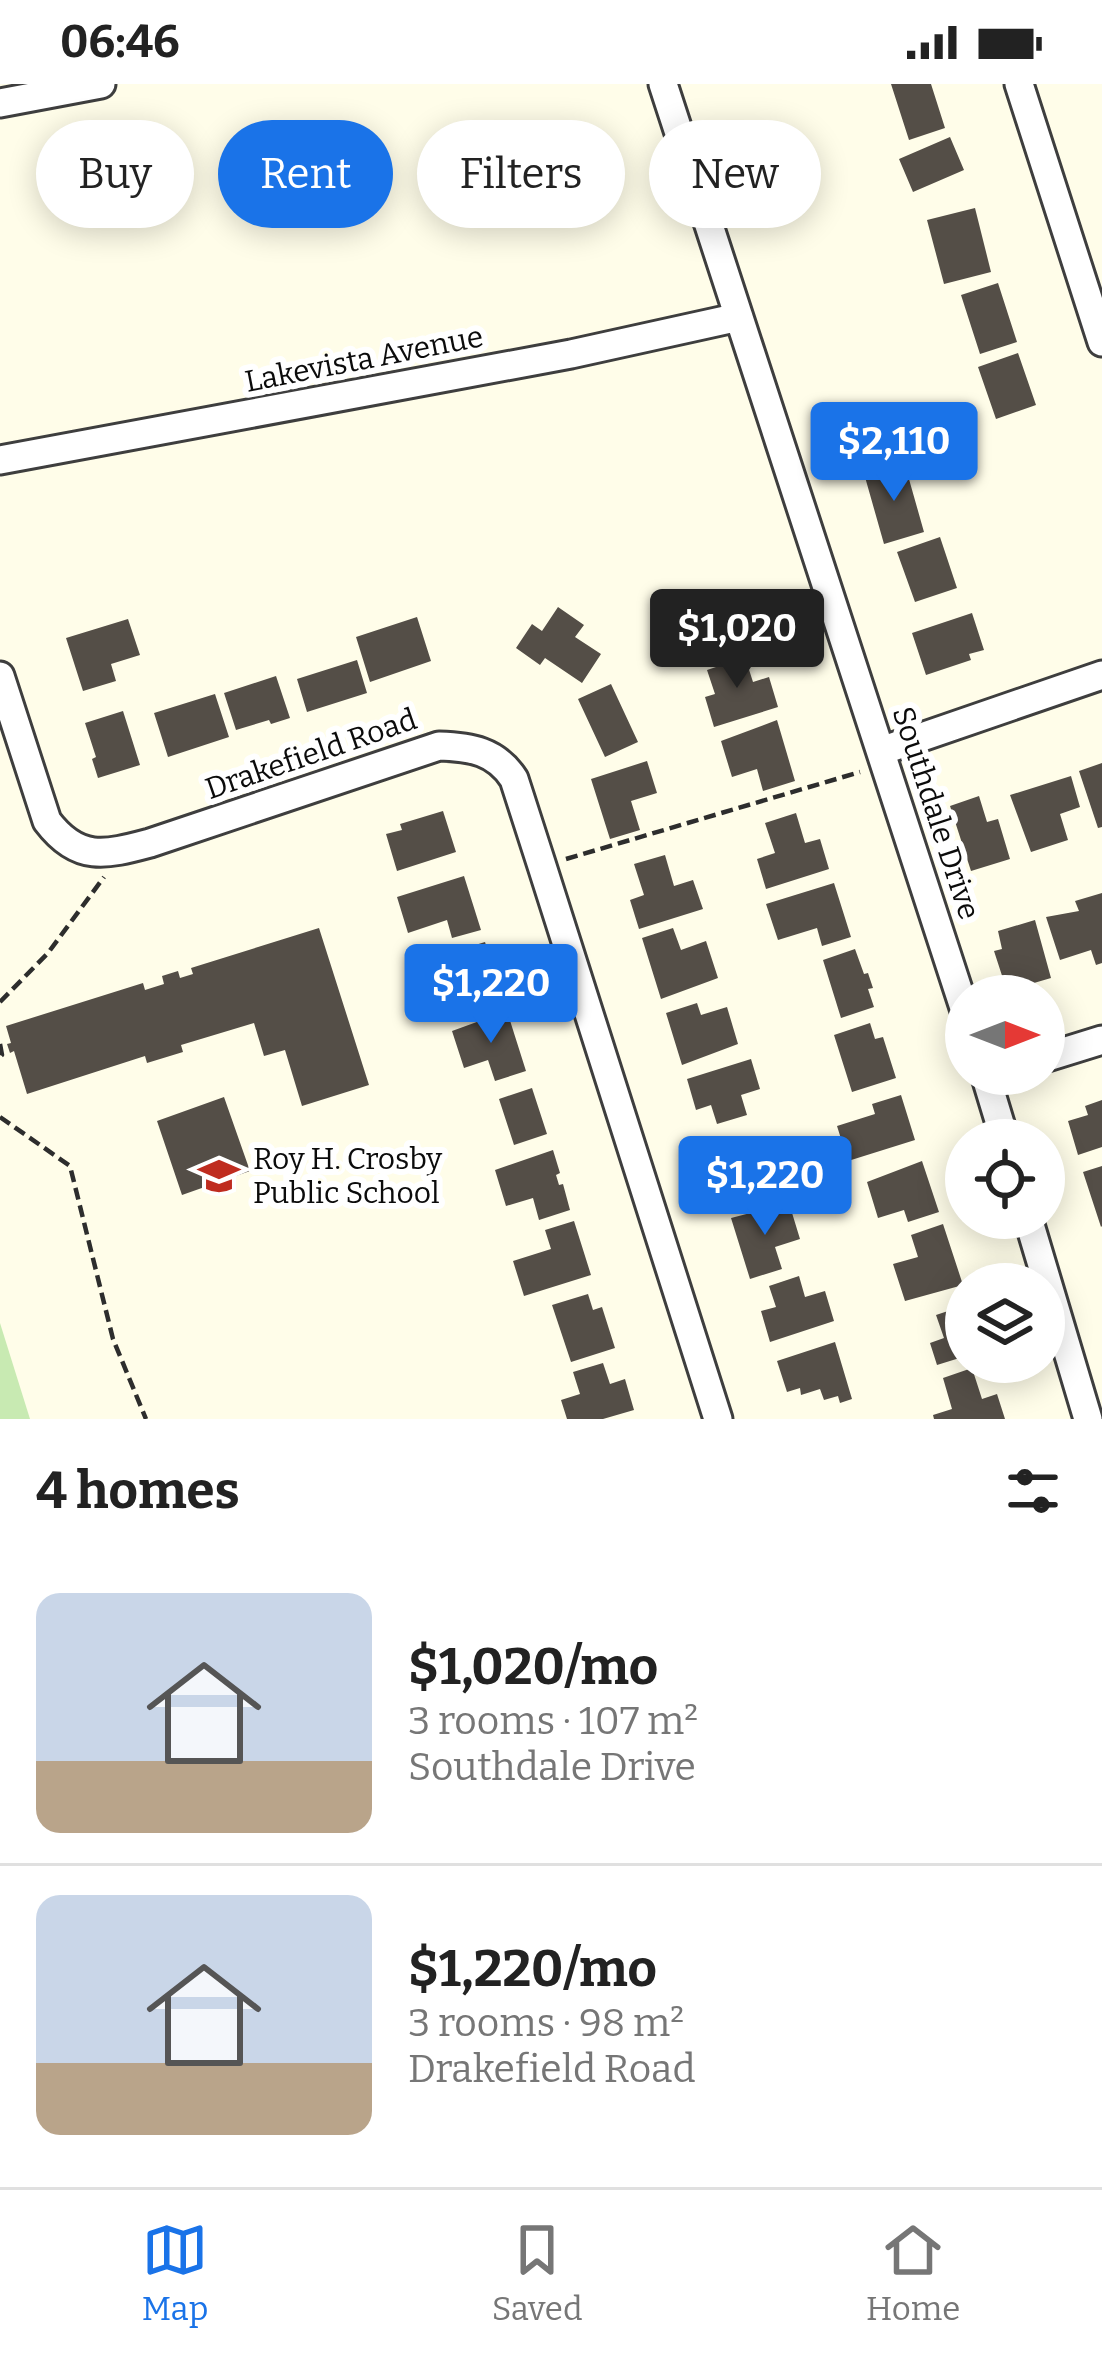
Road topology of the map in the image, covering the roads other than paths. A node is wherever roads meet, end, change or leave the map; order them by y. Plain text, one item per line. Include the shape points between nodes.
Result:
1 (101, 84) edge
2 (663, 84) edge
3 (1019, 84) edge
4 (0, 103) edge
5 (739, 317) junction
6 (1102, 342) edge
7 (0, 460) edge
8 (1102, 675) edge
9 (0, 676) edge
10 (881, 751) junction
11 (953, 975) edge
12 (1102, 1040) edge
13 (1065, 1051) edge
14 (1034, 1239) edge
15 (718, 1419) edge
16 (1088, 1419) edge

1 - 4 street
2 - 5 street, Southdale Drive
3 - 6 street
5 - 7 street, Lakevista Avenue
5 - 10 street, Southdale Drive
8 - 10 street
9 - 15 street, Drakefield Road via 47,821 62,842 106,855 439,746 483,751 506,767
10 - 11 street, Southdale Drive
12 - 13 street
14 - 16 street

